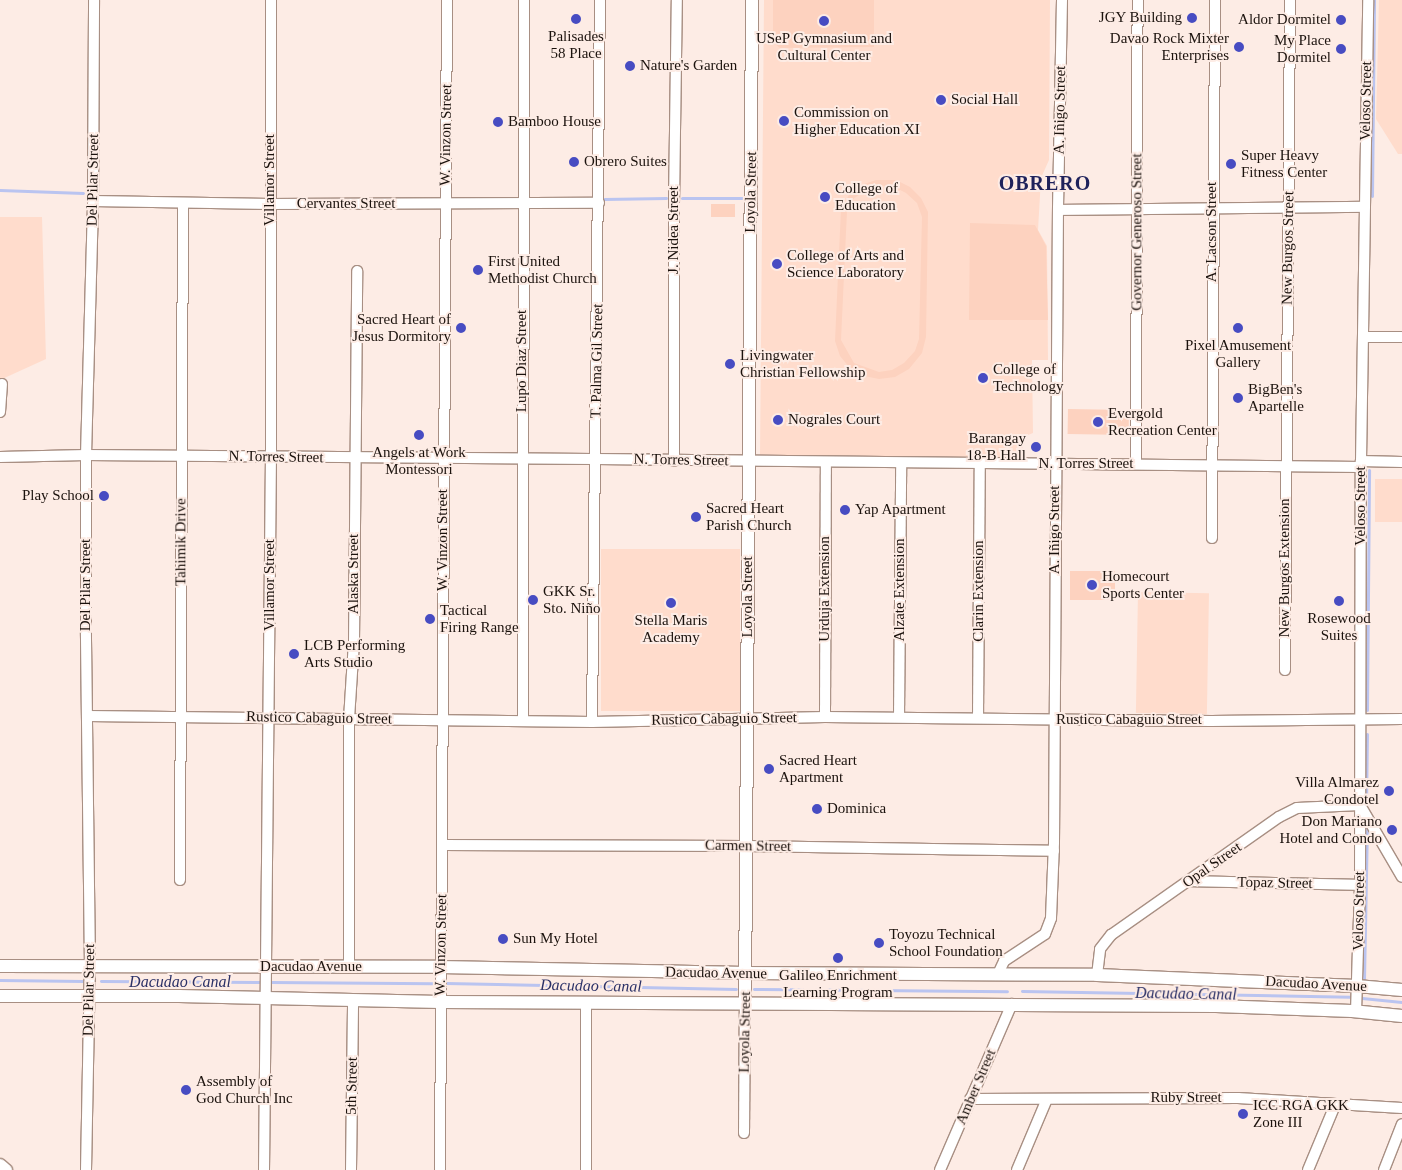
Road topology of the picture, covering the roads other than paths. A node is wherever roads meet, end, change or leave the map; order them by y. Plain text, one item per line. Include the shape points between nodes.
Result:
1 (94, 0) edge
2 (271, 0) edge
3 (447, 0) edge
4 (524, 0) edge
5 (600, 0) edge
6 (677, 0) edge
7 (752, 0) edge
8 (1062, 0) edge
9 (1138, 0) edge
10 (1215, 0) edge
11 (1290, 0) edge
12 (1368, 0) edge
13 (94, 202) junction
14 (445, 203) junction
15 (522, 203) junction
16 (599, 203) junction
17 (183, 204) junction
18 (270, 204) junction
19 (1289, 207) junction
20 (1365, 207) junction
21 (1212, 208) junction
22 (1136, 209) junction
23 (1058, 210) junction
24 (357, 271) dead end
25 (1363, 337) junction
26 (1402, 337) edge
27 (2, 384) dead end
28 (0, 412) edge
29 (86, 455) junction
30 (181, 456) junction
31 (0, 457) edge
32 (271, 457) junction
33 (354, 458) junction
34 (443, 458) junction
35 (596, 459) junction
36 (522, 460) junction
37 (674, 461) junction
38 (749, 461) junction
39 (826, 462) junction
40 (1402, 462) edge
41 (901, 463) junction
42 (980, 463) junction
43 (1056, 464) junction
44 (1136, 464) junction
45 (1361, 464) junction
46 (1212, 465) junction
47 (1285, 466) junction
48 (1212, 538) dead end
49 (1285, 670) dead end
50 (88, 716) junction
51 (181, 716) junction
52 (825, 717) junction
53 (899, 717) junction
54 (269, 718) junction
55 (747, 718) junction
56 (978, 718) junction
57 (1361, 718) junction
58 (349, 719) junction
59 (1056, 719) junction
60 (1402, 719) edge
61 (443, 720) junction
62 (523, 721) junction
63 (592, 722) junction
64 (1360, 805) junction
65 (442, 845) junction
66 (746, 846) junction
67 (1054, 851) junction
68 (1402, 877) edge
69 (180, 880) dead end
70 (1190, 881) junction
71 (1360, 885) junction
72 (0, 966) edge
73 (90, 967) junction
74 (266, 967) junction
75 (349, 967) junction
76 (440, 967) junction
77 (746, 974) junction
78 (998, 974) junction
79 (1097, 975) junction
80 (1357, 986) junction
81 (1402, 990) edge
82 (0, 996) edge
83 (89, 997) junction
84 (265, 999) junction
85 (353, 1001) junction
86 (440, 1002) junction
87 (586, 1003) junction
88 (745, 1004) junction
89 (1012, 1004) junction
90 (1356, 1012) junction
91 (1402, 1016) edge
92 (970, 1099) junction
93 (1047, 1099) junction
94 (1335, 1105) junction
95 (1402, 1108) edge
96 (1402, 1124) edge
97 (744, 1133) dead end
98 (0, 1166) edge
99 (5, 1170) edge
100 (86, 1170) edge
101 (264, 1170) edge
102 (351, 1170) edge
103 (440, 1170) edge
104 (586, 1170) edge
105 (940, 1170) edge
106 (1017, 1170) edge
107 (1308, 1170) edge
108 (1384, 1170) edge

1 - 13 street, Del Pilar Street
2 - 18 street, Villamor Street
3 - 14 street, W. Vinzon Street
4 - 15 street, Lupo Diaz Street
5 - 16 street, T. Palma Gil Street
6 - 37 street, J. Nidea Street
7 - 38 main road, Loyola Street
8 - 23 street, A. Iñigo Street
9 - 22 street, Governor Generoso Street
10 - 21 street, A. Lacson Street
11 - 19 street, New Burgos Street
12 - 20 street, Veloso Street
13 - 17 street, Cervantes Street
13 - 29 street, Del Pilar Street
14 - 15 street, Cervantes Street
14 - 18 street, Cervantes Street
14 - 34 street, W. Vinzon Street
15 - 16 street, Cervantes Street
15 - 36 street, Lupo Diaz Street
16 - 35 street, T. Palma Gil Street
17 - 18 street, Cervantes Street
17 - 30 street, Tahimik Drive
18 - 32 street, Villamor Street
19 - 20 street
19 - 21 street
19 - 47 street, New Burgos Street
20 - 25 street, Veloso Street
21 - 22 street
21 - 46 street, A. Lacson Street
22 - 23 street
22 - 44 street, Governor Generoso Street
23 - 43 street, A. Iñigo Street
24 - 33 street, Alaska Street
25 - 26 street
25 - 45 street, Veloso Street
27 - 28 street
29 - 30 street, N. Torres Street
29 - 31 street, N. Torres Street
29 - 50 street, Del Pilar Street
30 - 32 street, N. Torres Street
30 - 51 street, Tahimik Drive
32 - 33 street, N. Torres Street
32 - 54 street, Villamor Street
33 - 34 street, N. Torres Street
33 - 58 street, Alaska Street via 354,642
34 - 36 street, N. Torres Street
34 - 61 street, W. Vinzon Street
35 - 36 street, N. Torres Street
35 - 37 street, N. Torres Street
35 - 63 street, T. Palma Gil Street
36 - 62 street, Lupo Diaz Street
37 - 38 street, N. Torres Street
38 - 39 street, N. Torres Street
38 - 55 main road, Loyola Street
39 - 41 street, N. Torres Street
39 - 52 street, Urduja Extension
40 - 45 street, N. Torres Street
41 - 42 street, N. Torres Street
41 - 53 street, Alzate Extension
42 - 43 street, N. Torres Street
42 - 56 street, Clarin Extension
43 - 44 street, N. Torres Street
43 - 59 street, A. Iñigo Street
44 - 46 street, N. Torres Street
45 - 47 street, N. Torres Street
45 - 57 street, Veloso Street
46 - 47 street, N. Torres Street
46 - 48 street, A. Lacson Street
47 - 49 street, New Burgos Extension
50 - 51 street, Rustico Cabaguio Street
50 - 73 street, Del Pilar Street
51 - 54 street, Rustico Cabaguio Street
51 - 69 street, Tahimik Drive
52 - 53 street, Rustico Cabaguio Street
52 - 55 street, Rustico Cabaguio Street
53 - 56 street, Rustico Cabaguio Street
54 - 58 street, Rustico Cabaguio Street
54 - 74 street, Villamor Street
55 - 63 street, Rustico Cabaguio Street
55 - 66 main road, Loyola Street
56 - 59 street, Rustico Cabaguio Street
57 - 59 street, Rustico Cabaguio Street via 1262,721
57 - 60 street, Rustico Cabaguio Street
57 - 64 street, Veloso Street
58 - 61 street, Rustico Cabaguio Street
58 - 75 street, Alaska Street
59 - 67 street, A. Iñigo Street
61 - 62 street, Rustico Cabaguio Street
61 - 65 street, W. Vinzon Street
62 - 63 street, Rustico Cabaguio Street
64 - 68 street
64 - 70 street, Opal Street via 1306,806 1287,812
64 - 71 street, Veloso Street
65 - 66 street, Carmen Street
65 - 76 street, W. Vinzon Street
66 - 67 street, Carmen Street
66 - 77 main road, Loyola Street
67 - 78 street, A. Iñigo Street via 1048,929 1042,937 1004,961
70 - 71 street, Topaz Street
70 - 79 street, Opal Street via 1111,935 1098,957
71 - 80 street, Veloso Street
72 - 73 main road, Dacudao Avenue
73 - 74 main road, Dacudao Avenue
73 - 83 street, Del Pilar Street
74 - 75 main road, Dacudao Avenue
74 - 84 street, Villamor Street
75 - 76 main road, Dacudao Avenue
76 - 77 main road, Dacudao Avenue
76 - 86 street, W. Vinzon Street
77 - 78 main road, Dacudao Avenue
77 - 88 main road, Loyola Street
78 - 79 main road, Dacudao Avenue
79 - 80 main road, Dacudao Avenue
80 - 81 main road, Dacudao Avenue
80 - 90 street, Veloso Street
82 - 83 main road, Dacudao Avenue
83 - 84 main road, Dacudao Avenue
83 - 100 street, Del Pilar Street
84 - 85 main road, Dacudao Avenue
84 - 101 street, Villamor Street
85 - 86 main road, Dacudao Avenue
85 - 102 street, 5th Street
86 - 87 main road, Dacudao Avenue
86 - 103 street, W. Vinzon Street
87 - 88 main road, Dacudao Avenue
87 - 104 street
88 - 89 main road, Dacudao Avenue
88 - 97 street, Loyola Street
89 - 90 main road, Dacudao Avenue via 1216,1006
89 - 92 street, Amber Street
90 - 91 main road, Dacudao Avenue
92 - 93 street, Ruby Street
92 - 105 street, Amber Street
93 - 94 street, Ruby Street via 1238,1098
93 - 106 street
94 - 95 street, Ruby Street
94 - 107 street
96 - 108 street
98 - 99 main road

